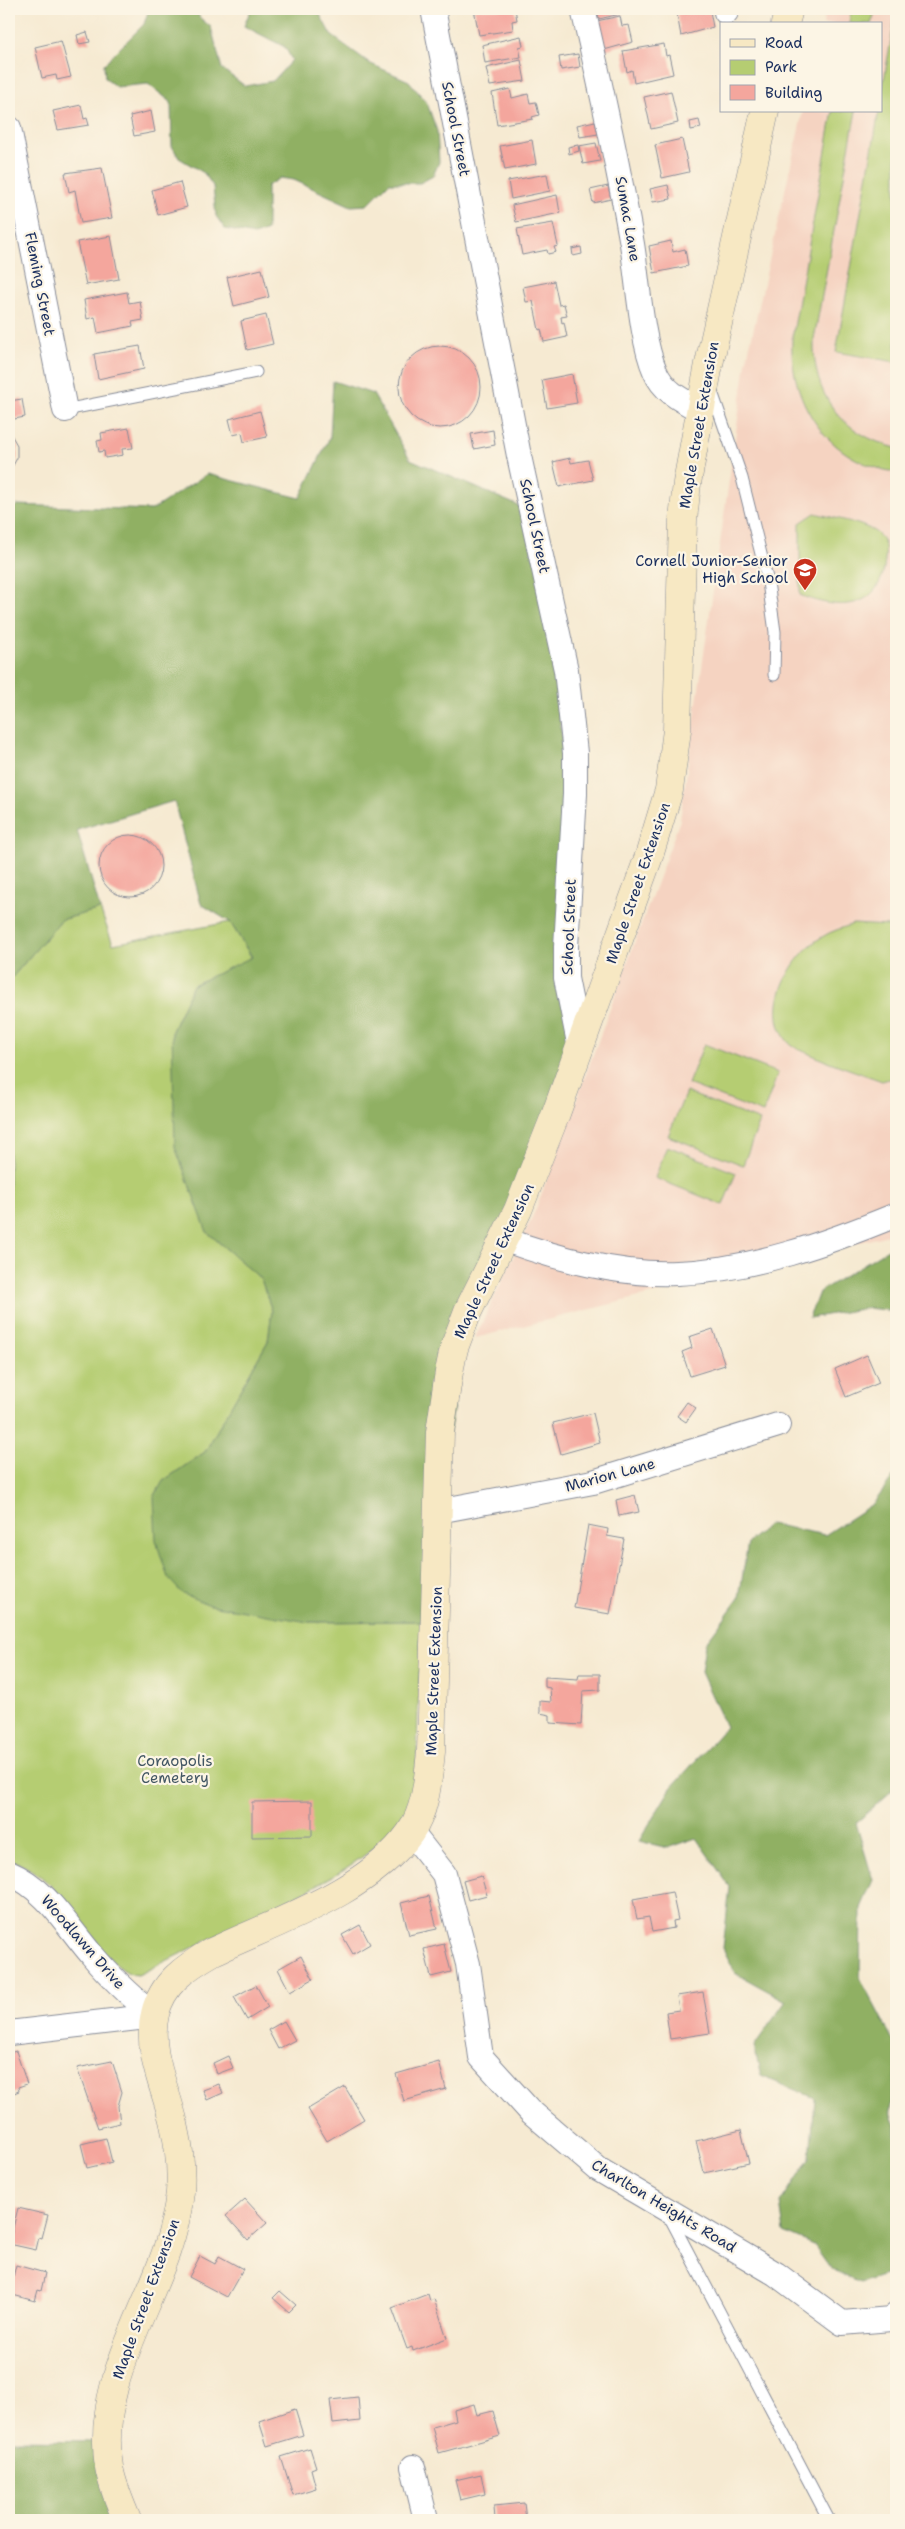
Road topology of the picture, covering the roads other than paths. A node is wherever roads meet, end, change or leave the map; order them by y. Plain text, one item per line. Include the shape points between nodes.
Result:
1 (433, 9) edge
2 (583, 9) edge
3 (789, 9) edge
4 (786, 22) edge
5 (766, 112) edge
6 (9, 128) edge
7 (256, 372) dead end
8 (706, 376) junction
9 (65, 410) joint
10 (700, 410) junction
11 (774, 675) dead end
12 (580, 1048) junction
13 (896, 1214) edge
14 (504, 1239) junction
15 (778, 1425) dead end
16 (438, 1511) junction
17 (411, 1832) junction
18 (9, 1873) edge
19 (155, 2016) junction
20 (9, 2033) edge
21 (666, 2210) junction
22 (896, 2314) edge
23 (413, 2467) dead end
24 (127, 2520) edge
25 (426, 2520) edge
26 (829, 2520) edge

1 - 12 street, School Street via 519,456 566,670 575,754 566,978
2 - 10 street, Sumac Lane via 619,171 654,371 675,396
3 - 4 street
5 - 8 street, Maple Street Extension
6 - 9 street, Fleming Street
7 - 9 lane
8 - 10 street, Maple Street Extension
8 - 11 lane via 742,478 768,582 775,632
10 - 12 street, Maple Street Extension via 690,458 683,520 678,730 670,790
12 - 14 street, Maple Street Extension via 534,1172
13 - 14 street via 853,1233 791,1252 717,1270 676,1273 586,1264 537,1252
14 - 16 street, Maple Street Extension via 468,1311 454,1348 440,1432
15 - 16 street, Marion Lane via 593,1482
16 - 17 street, Maple Street Extension via 431,1752 425,1795
17 - 19 street, Maple Street Extension via 381,1863 342,1890 192,1964 166,1989
17 - 21 street, Charlton Heights Road via 444,1874 468,1964 480,2057 530,2110 598,2169
18 - 19 street, Woodlawn Drive via 43,1895 114,1980
19 - 20 street
19 - 24 street, Maple Street Extension via 152,2034 154,2054 174,2124 180,2191 170,2239 122,2360 109,2415 109,2467
21 - 22 street, Charlton Heights Road via 776,2274 842,2323 890,2319
21 - 26 lane
23 - 25 street

